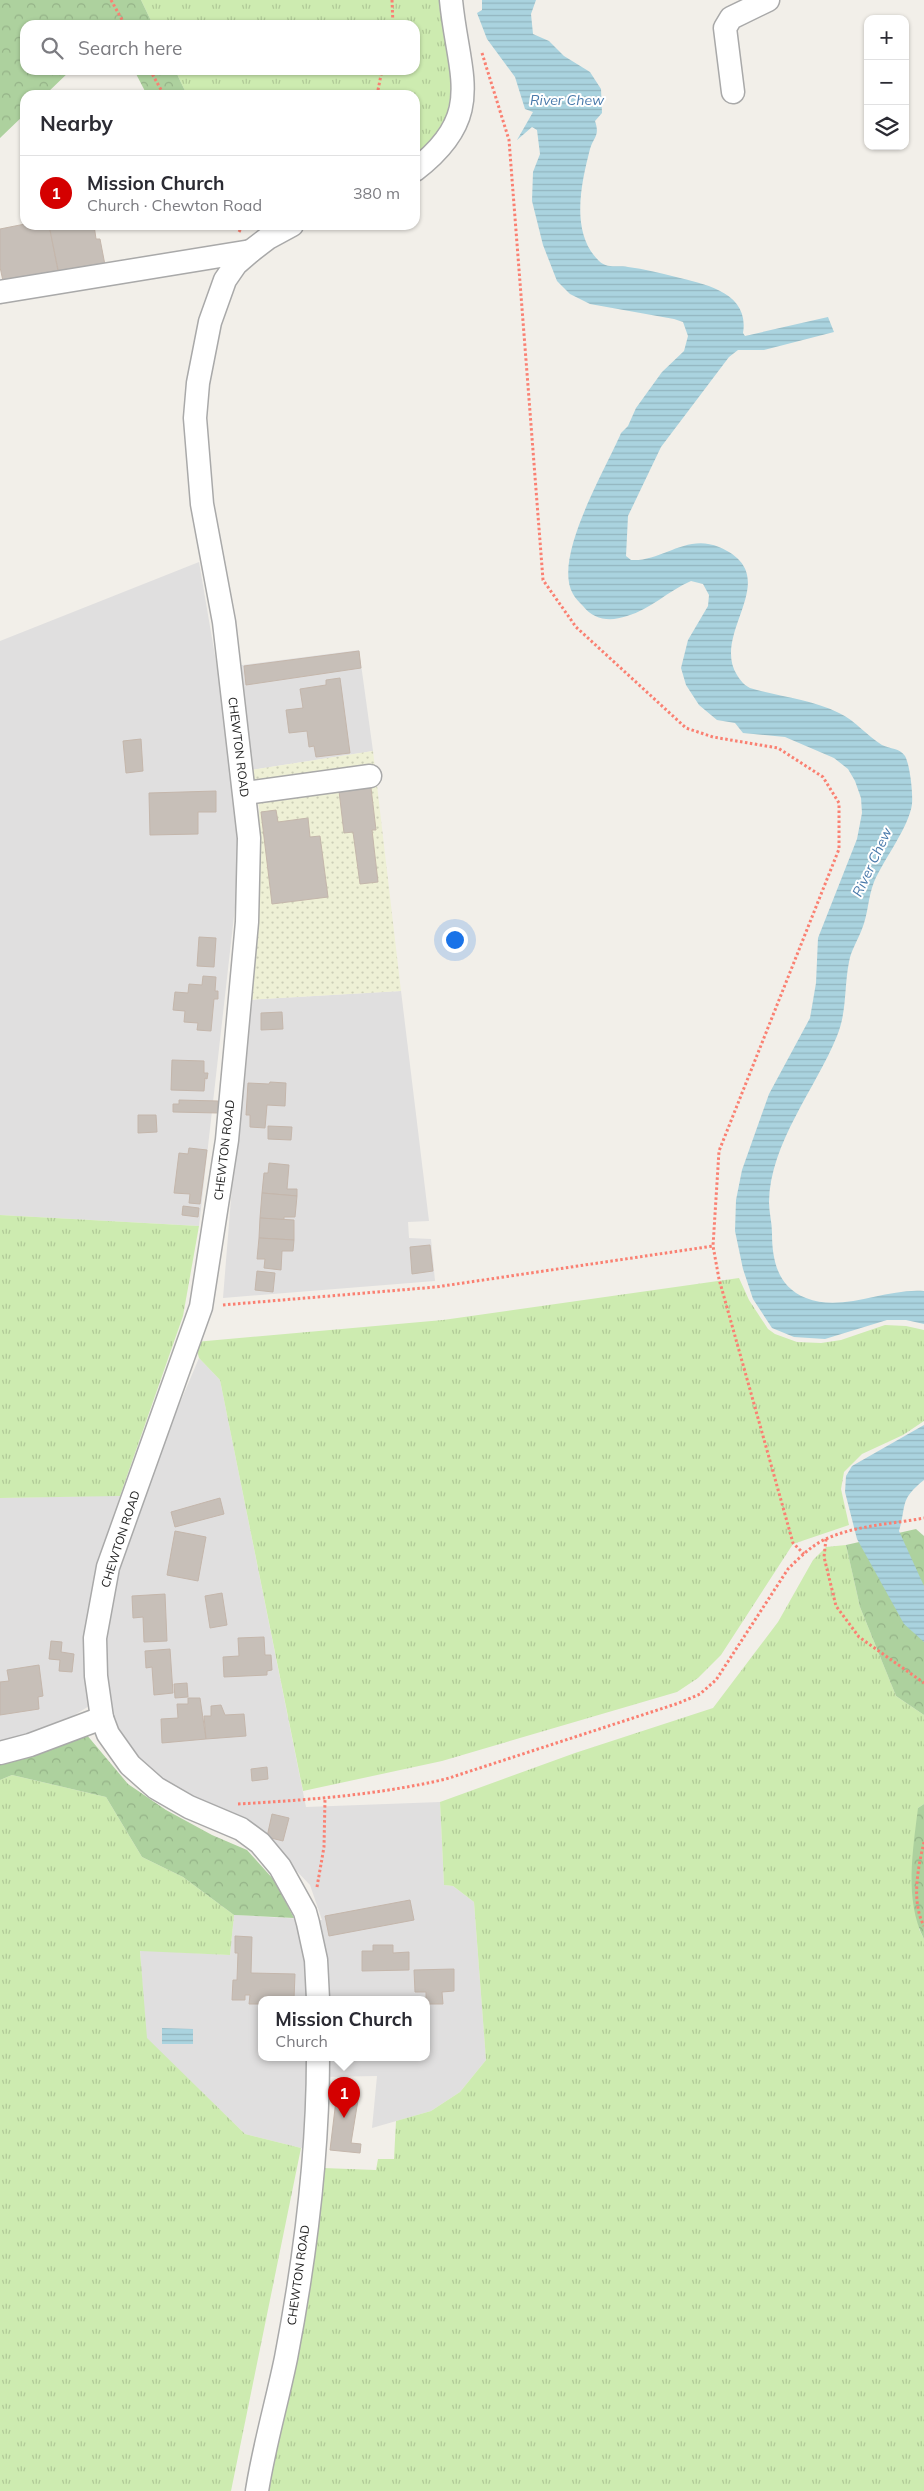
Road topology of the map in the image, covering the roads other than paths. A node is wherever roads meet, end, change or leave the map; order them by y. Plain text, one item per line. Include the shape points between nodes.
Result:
1 (450, 0) edge
2 (768, 0) edge
3 (733, 92) dead end
4 (420, 165) edge
5 (283, 230) edge
6 (251, 251) junction
7 (0, 292) edge
8 (370, 776) dead end
9 (245, 793) junction
10 (102, 1718) junction
11 (0, 1753) edge
12 (318, 1996) edge
13 (318, 2061) edge
14 (257, 2491) edge

1 - 4 street via 460,54 462,110 449,138
2 - 3 street via 732,18 726,28
5 - 6 street, CHEWTON ROAD
6 - 7 street
6 - 9 street, CHEWTON ROAD via 236,264 217,298 204,352 195,418 202,504 224,622
8 - 9 street
9 - 10 street, CHEWTON ROAD via 249,838 247,922 227,1140 201,1307 108,1567 100,1600 96,1676
10 - 11 street
10 - 12 street, CHEWTON ROAD via 108,1734 130,1765 156,1788 240,1829 260,1843 280,1867 305,1912 315,1951
13 - 14 street, CHEWTON ROAD via 318,2109 304,2242 286,2356

